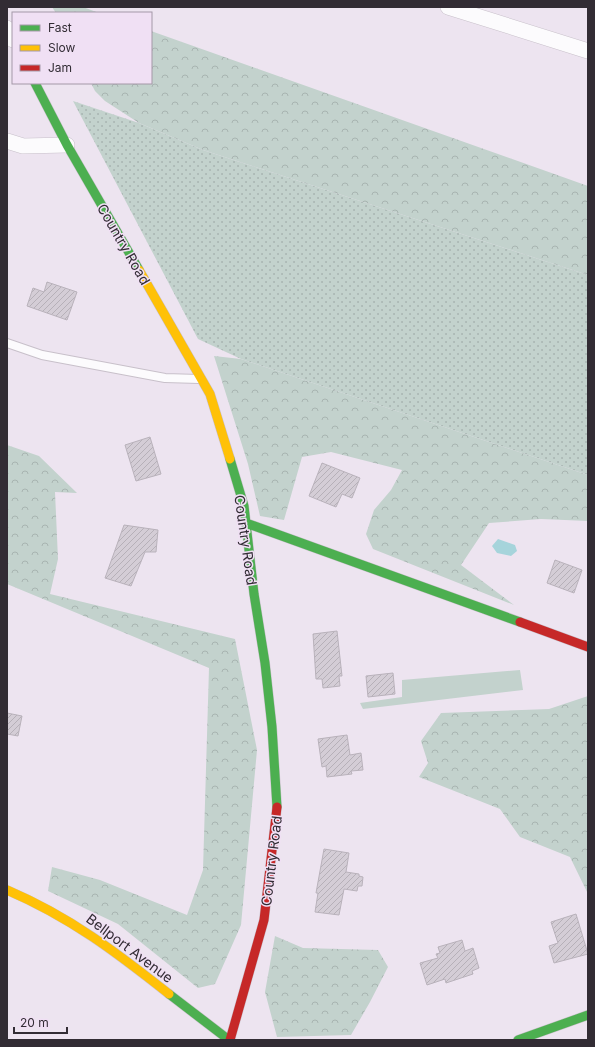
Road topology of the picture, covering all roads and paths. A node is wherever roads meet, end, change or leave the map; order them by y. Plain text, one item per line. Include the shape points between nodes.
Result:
1 (448, 7) edge
2 (7, 28) edge
3 (12, 38) edge
4 (588, 51) edge
5 (36, 84) edge
6 (7, 141) edge
7 (67, 146) junction
8 (7, 343) edge
9 (202, 379) junction
10 (246, 524) junction
11 (588, 646) edge
12 (7, 890) edge
13 (588, 1015) edge
14 (230, 1040) edge
15 (518, 1040) edge

1 - 4 street
2 - 3 street
5 - 7 street, Country Road
6 - 7 street via 23,146
7 - 9 street, Country Road
8 - 9 lane via 42,355 165,378
9 - 10 street, Country Road via 212,401 244,506
10 - 11 street
10 - 14 street, Country Road via 265,663 278,802 264,920
12 - 14 street, Bellport Avenue via 58,913 105,943 197,1018
13 - 15 street

